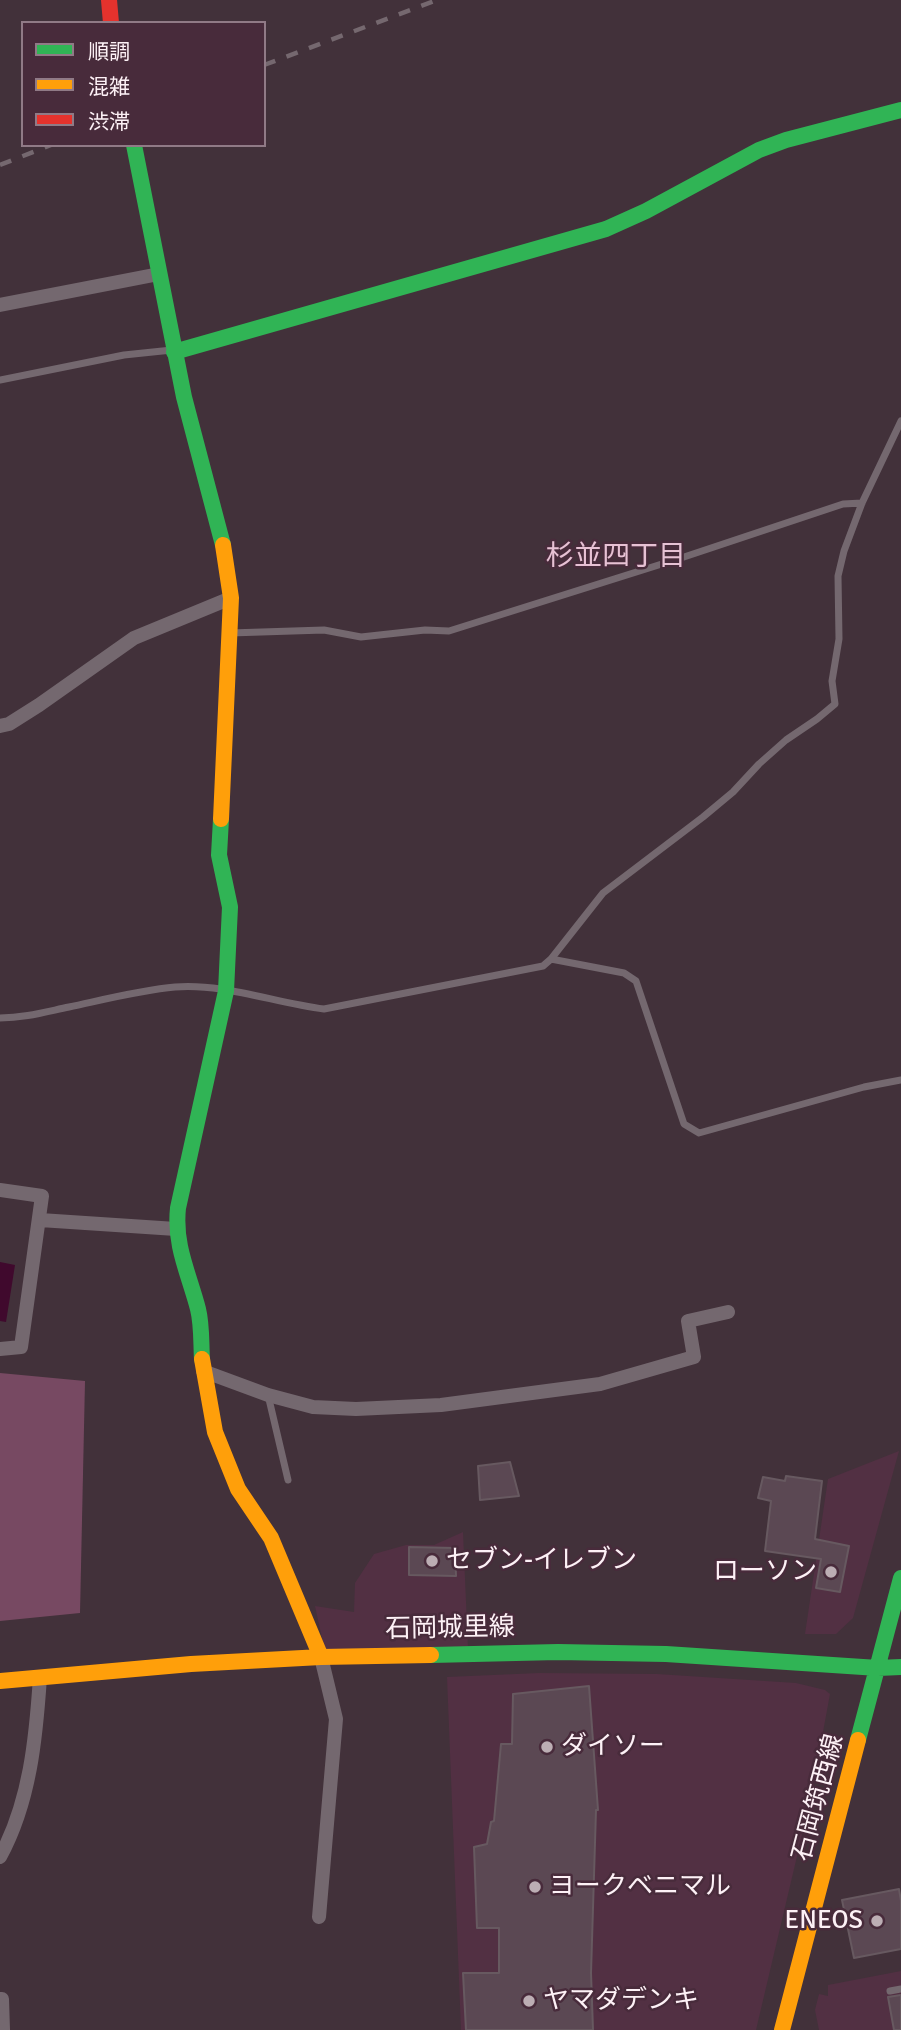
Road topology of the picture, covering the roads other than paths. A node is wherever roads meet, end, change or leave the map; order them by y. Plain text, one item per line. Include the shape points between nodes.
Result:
1 (109, 0) edge
2 (111, 21) edge
3 (901, 110) edge
4 (134, 147) edge
5 (159, 274) junction
6 (0, 305) edge
7 (174, 351) junction
8 (0, 380) edge
9 (901, 421) edge
10 (862, 503) junction
11 (231, 598) junction
12 (229, 633) junction
13 (0, 726) edge
14 (551, 959) junction
15 (226, 991) junction
16 (0, 1018) edge
17 (901, 1080) edge
18 (0, 1190) edge
19 (40, 1220) junction
20 (176, 1229) junction
21 (728, 1312) dead end
22 (0, 1349) edge
23 (203, 1371) junction
24 (268, 1395) junction
25 (288, 1480) dead end
26 (901, 1578) edge
27 (321, 1657) junction
28 (901, 1667) edge
29 (878, 1668) junction
30 (40, 1677) junction
31 (0, 1681) edge
32 (0, 1857) edge
33 (319, 1917) dead end
34 (901, 1989) edge
35 (890, 1991) dead end
36 (0, 1999) edge
37 (3, 2030) edge
38 (782, 2030) edge

1 - 2 street
3 - 7 street via 759,150 606,229
4 - 5 street
5 - 6 street
5 - 7 street
7 - 8 lane via 124,355
7 - 11 street via 192,435 221,531
9 - 10 lane
10 - 12 lane via 843,504 449,631 360,637 324,630
10 - 14 lane via 838,576 839,639 832,681 835,704 786,740 713,809 603,893
11 - 12 street
11 - 13 street via 134,638
12 - 15 street via 219,855 230,907
14 - 15 lane via 542,966 324,1009
14 - 17 lane via 624,973 636,981 684,1124 699,1133
15 - 16 lane via 174,987 32,1016
15 - 20 street
18 - 19 street via 42,1196
19 - 20 street
19 - 22 street via 21,1347
20 - 23 street via 199,1311
21 - 24 street via 688,1321 694,1357 600,1384 441,1405 356,1409 313,1407
23 - 24 street
23 - 27 street via 215,1432 238,1489 271,1538
24 - 25 lane
26 - 29 street, 石岡筑西線
27 - 29 street, 石岡城里線 via 558,1651
27 - 30 street, 石岡城里線
27 - 33 street via 335,1719
28 - 29 street, 石岡城里線
29 - 38 street, 石岡筑西線
30 - 31 street, 石岡城里線
30 - 32 street via 34,1747 20,1810
34 - 35 lane
36 - 37 street

